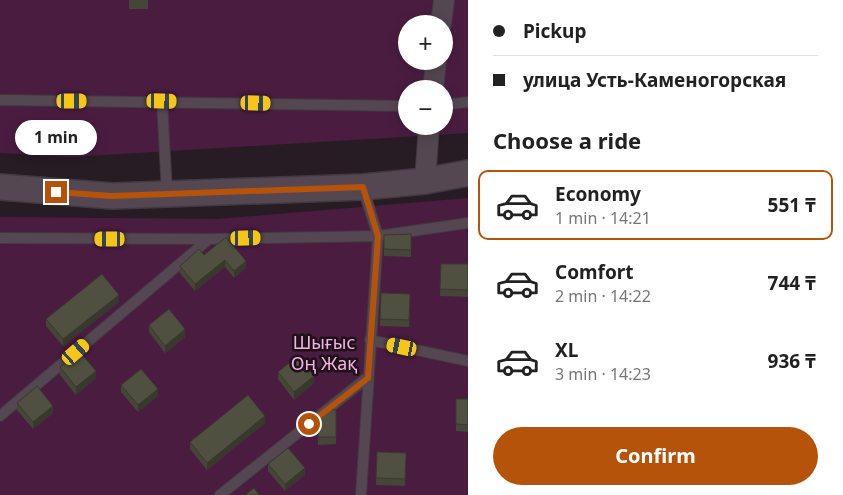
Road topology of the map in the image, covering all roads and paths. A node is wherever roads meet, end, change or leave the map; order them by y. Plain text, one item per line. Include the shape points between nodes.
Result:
1 (444, 0) edge
2 (442, 15) edge
3 (0, 100) edge
4 (162, 101) junction
5 (468, 102) edge
6 (453, 103) edge
7 (398, 106) edge
8 (428, 135) edge
9 (468, 174) edge
10 (425, 181) junction
11 (0, 187) edge
12 (363, 187) junction
13 (167, 194) junction
14 (468, 223) edge
15 (378, 236) junction
16 (0, 238) edge
17 (209, 239) junction
18 (370, 340) junction
19 (468, 361) edge
20 (368, 378) junction
21 (0, 416) edge
22 (220, 495) edge
23 (361, 495) edge

1 - 2 street
3 - 4 lane
4 - 7 lane
4 - 13 lane
5 - 6 lane
8 - 10 street
9 - 10 street
10 - 12 street
11 - 13 street via 112,196
12 - 13 street
12 - 15 lane
14 - 15 lane
15 - 17 lane
15 - 18 lane
16 - 17 lane
17 - 21 lane
18 - 19 lane
18 - 20 lane
20 - 22 lane
20 - 23 lane

